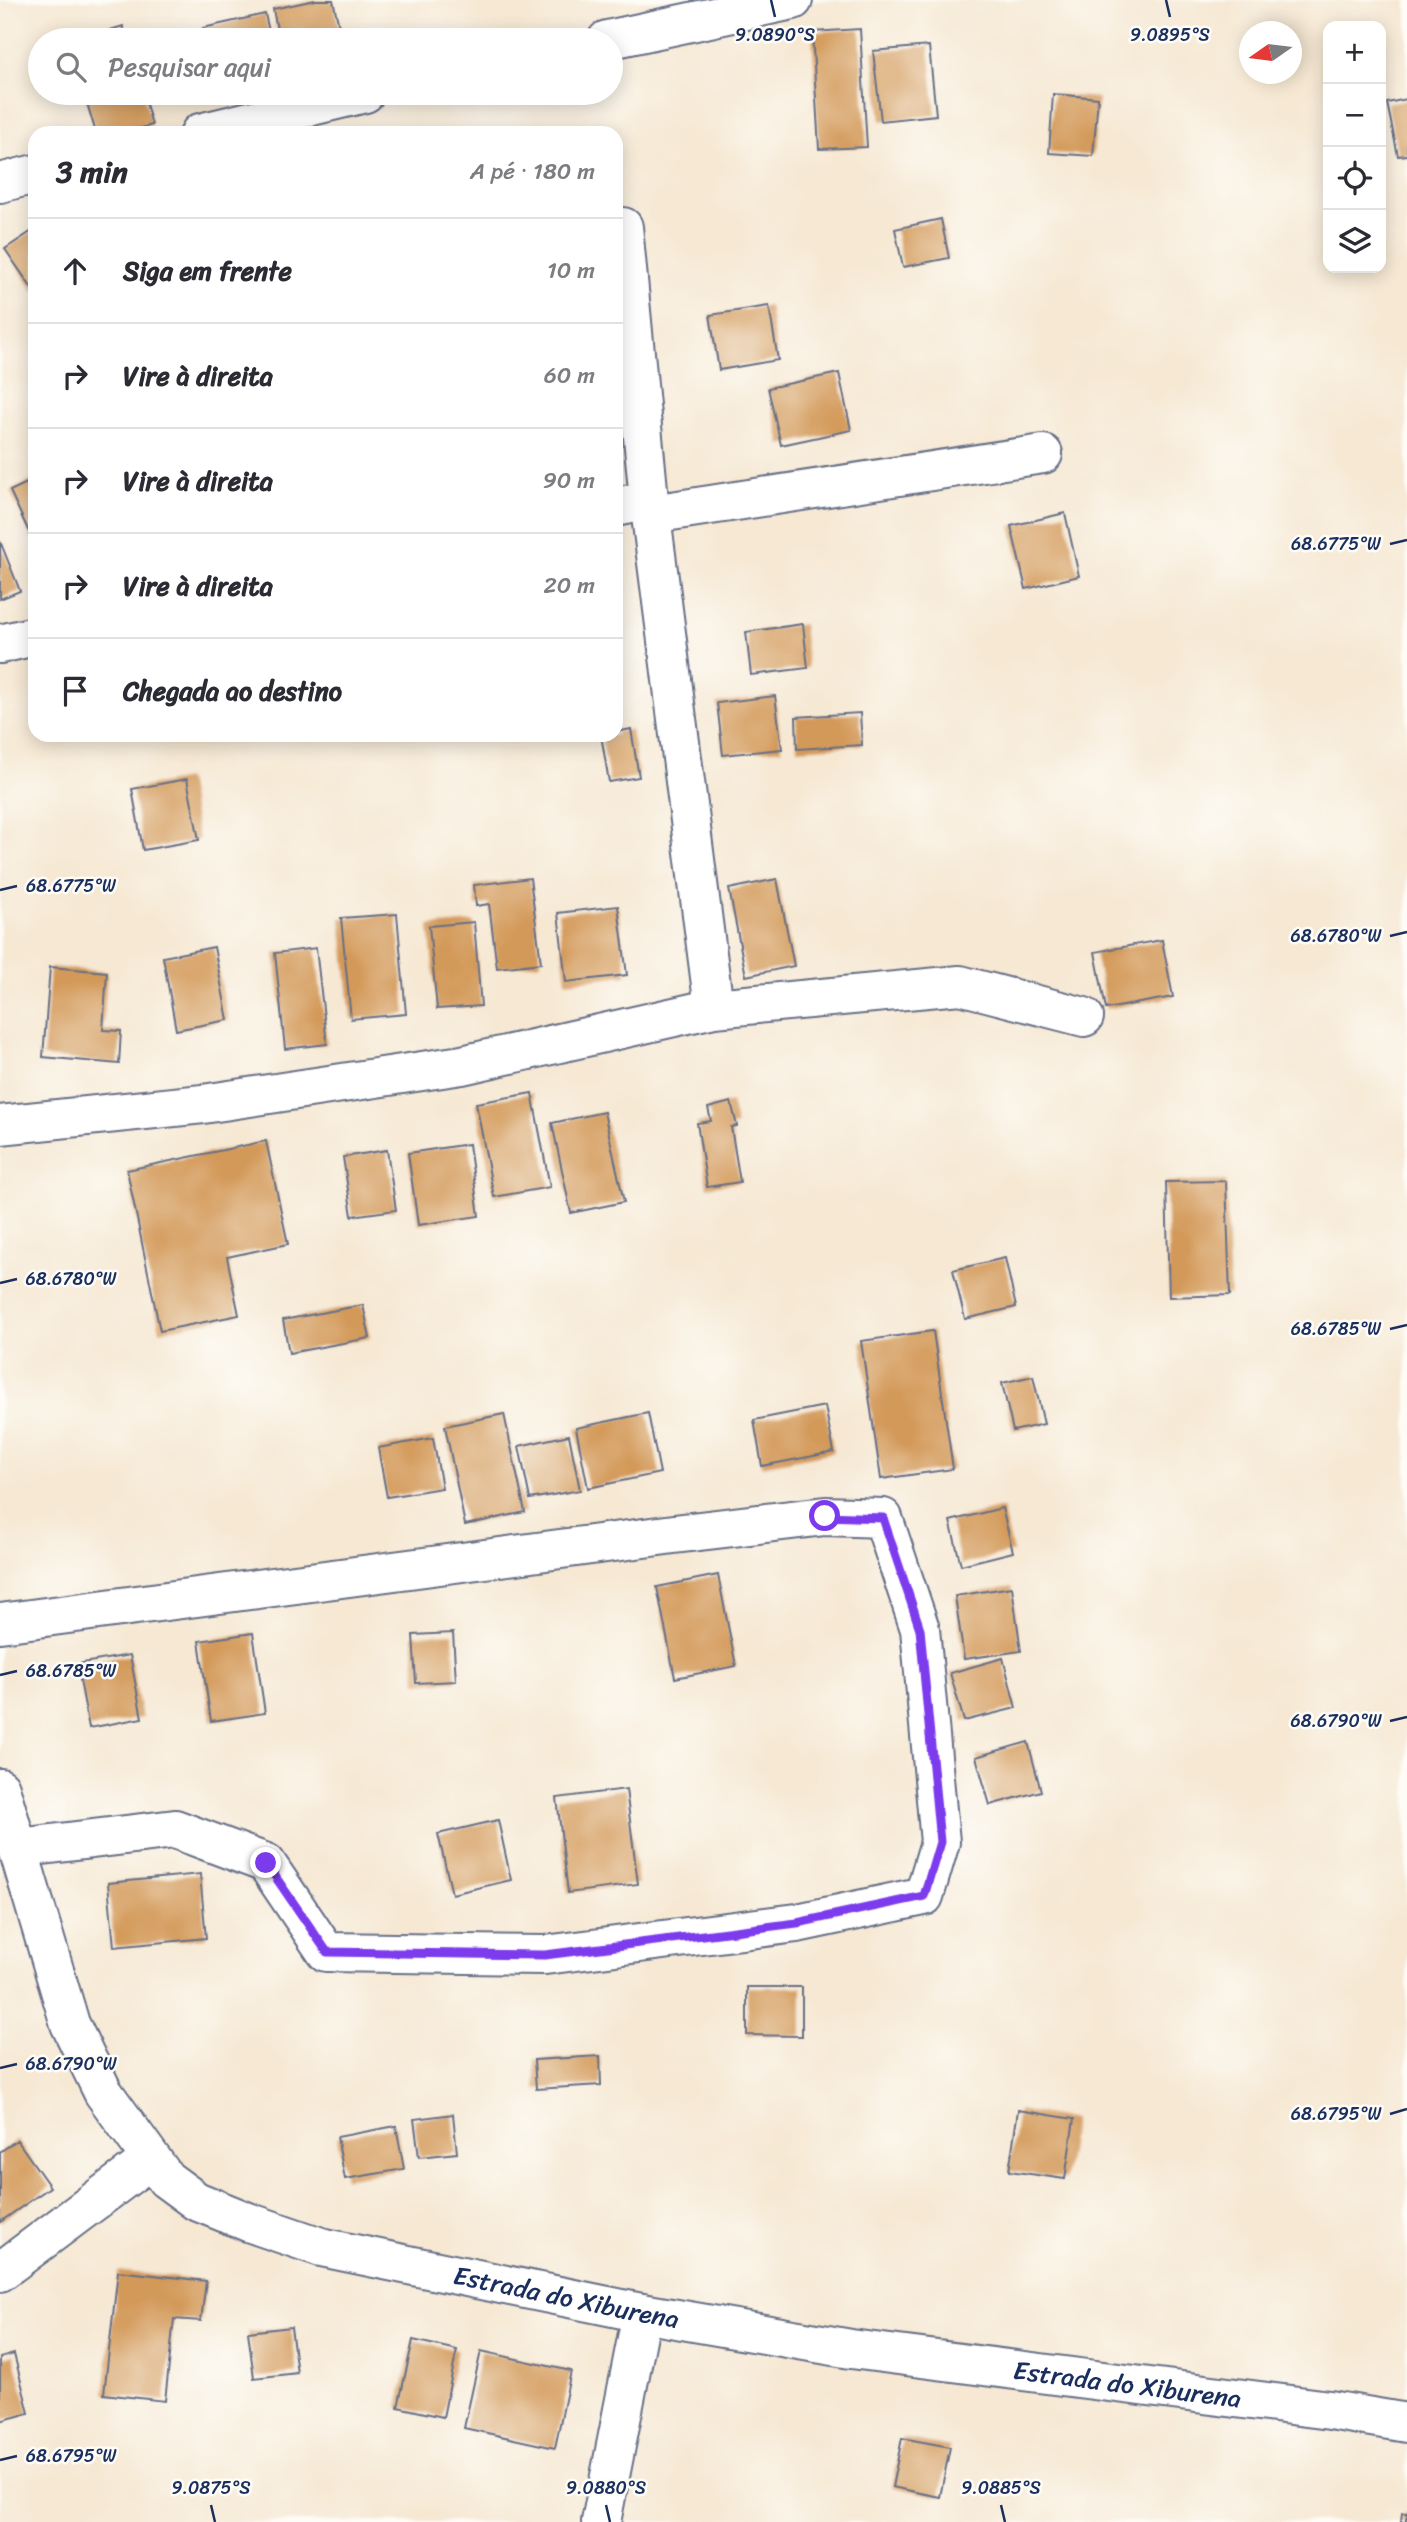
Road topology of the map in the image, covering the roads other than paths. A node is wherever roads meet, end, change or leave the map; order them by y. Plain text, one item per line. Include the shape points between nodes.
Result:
1 (793, 0) edge
2 (623, 37) edge
3 (316, 105) edge
4 (229, 126) edge
5 (28, 176) edge
6 (0, 183) edge
7 (623, 227) dead end
8 (1043, 454) dead end
9 (639, 507) edge
10 (28, 638) edge
11 (0, 644) edge
12 (714, 1008) junction
13 (1084, 1017) dead end
14 (0, 1125) edge
15 (0, 1623) edge
16 (0, 1788) edge
17 (18, 1847) junction
18 (151, 2159) junction
19 (0, 2272) edge
20 (642, 2313) junction
21 (1407, 2423) edge
22 (601, 2522) edge

1 - 2 street
3 - 4 street
5 - 6 street
7 - 9 street
8 - 9 street
9 - 12 street
10 - 11 street
12 - 13 street via 960,985
12 - 14 street via 461,1065 203,1104
15 - 17 street via 756,1524 825,1516 883,1518 920,1629 940,1842 924,1896 797,1923 545,1955 327,1952 266,1863 175,1829
16 - 17 street, Estrada do Xiburena
17 - 18 street, Estrada do Xiburena via 70,2025 103,2092
18 - 19 street
18 - 20 street, Estrada do Xiburena via 166,2179 196,2201 321,2247
20 - 21 street, Estrada do Xiburena via 851,2349
20 - 22 street

